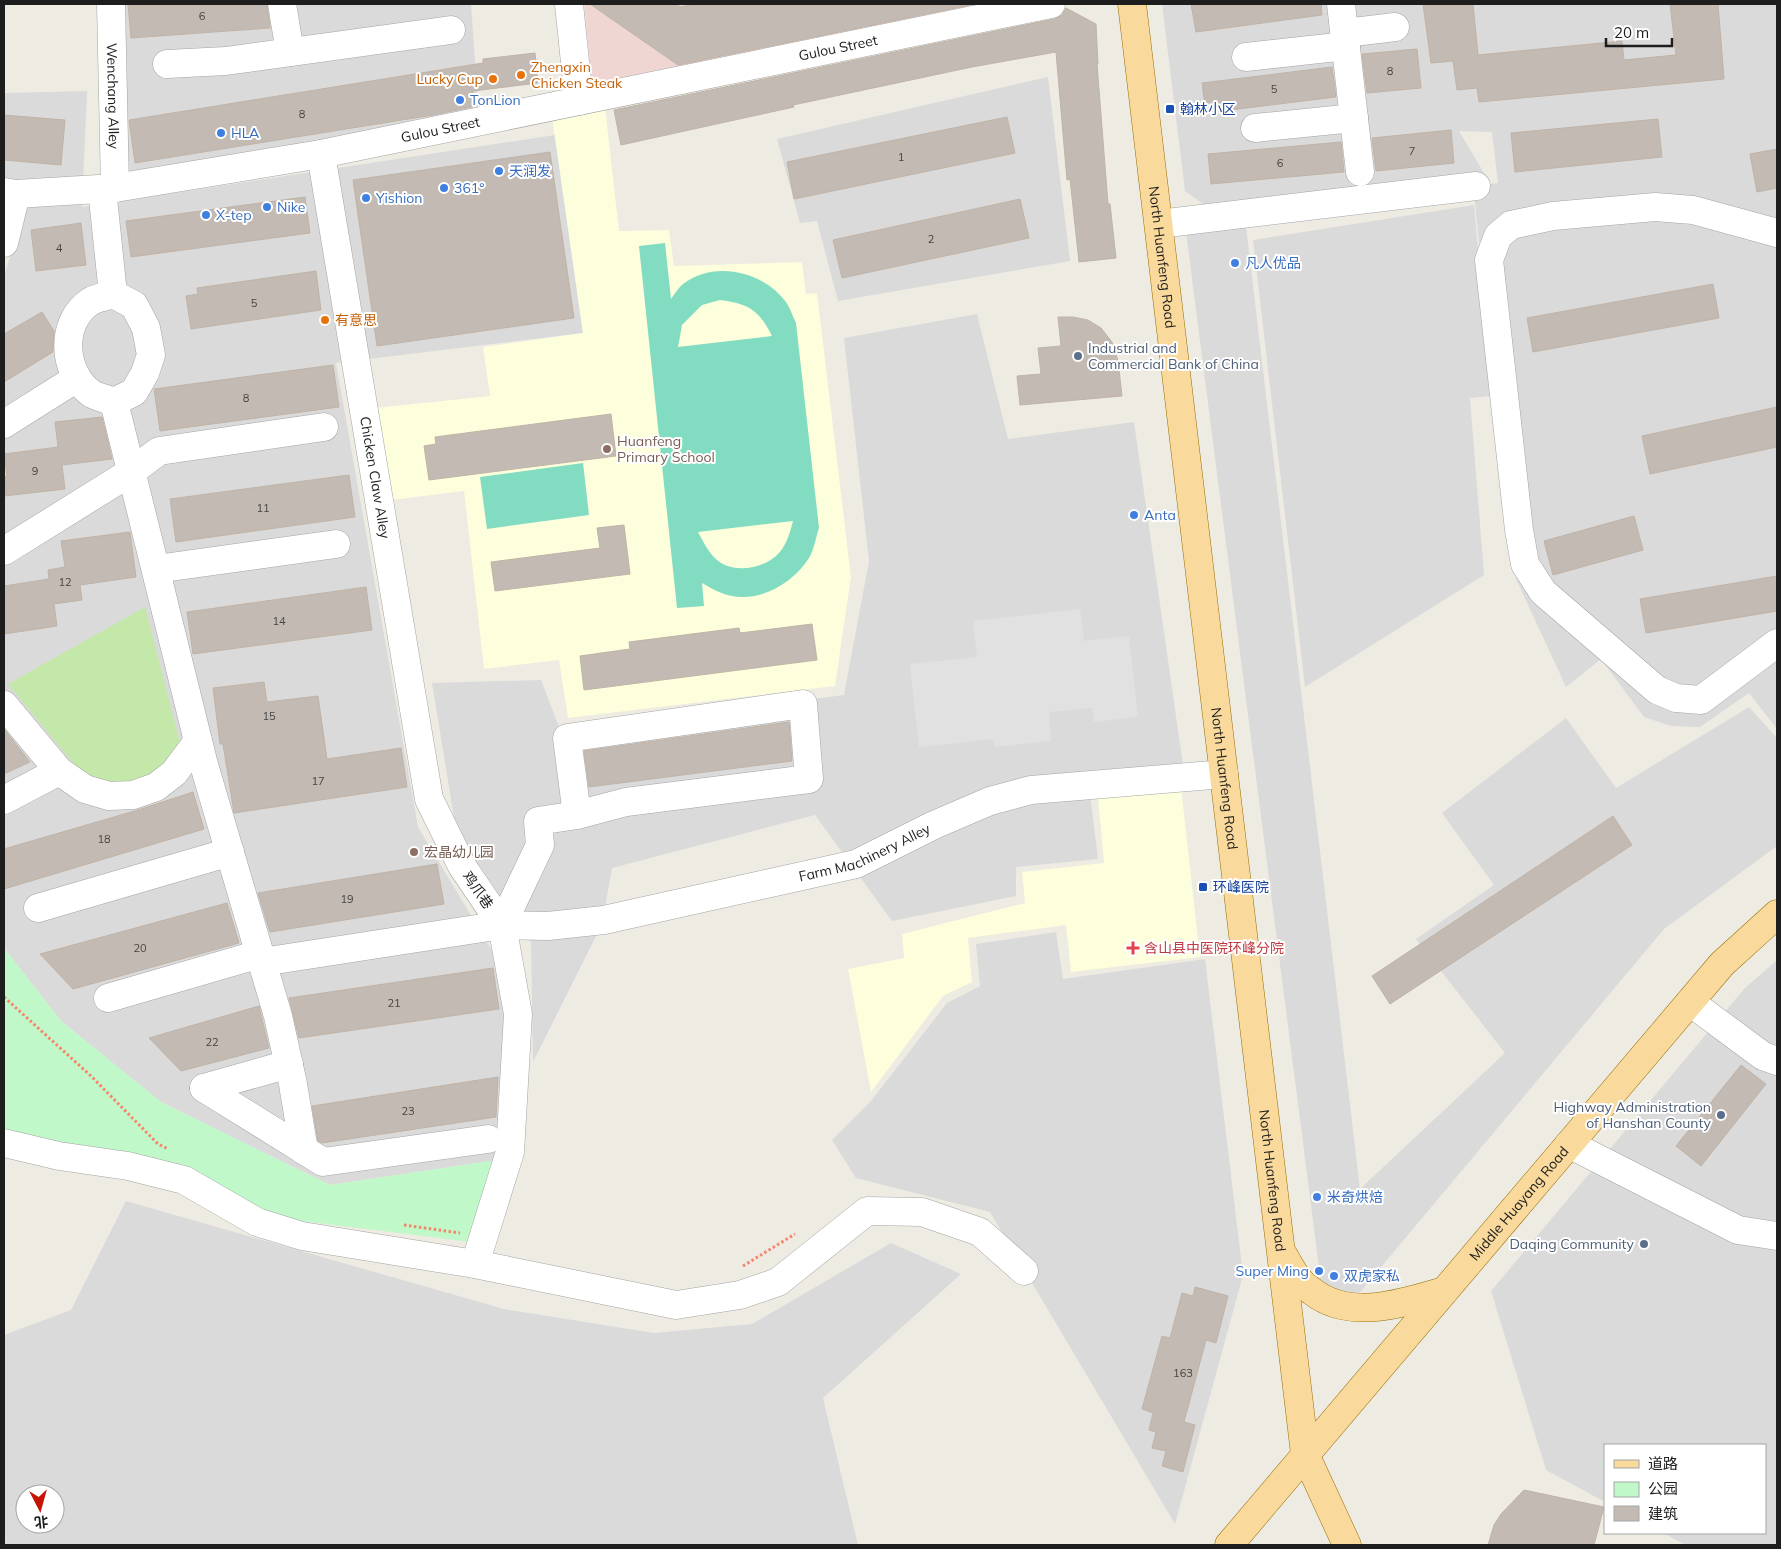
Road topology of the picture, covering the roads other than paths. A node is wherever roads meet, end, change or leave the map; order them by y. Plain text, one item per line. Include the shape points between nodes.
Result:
1 (111, 4) edge
2 (282, 4) edge
3 (569, 4) edge
4 (1051, 4) edge
5 (1132, 4) edge
6 (1341, 4) edge
7 (1395, 27) dead end
8 (451, 30) dead end
9 (1345, 39) junction
10 (290, 52) junction
11 (1246, 57) dead end
12 (167, 64) dead end
13 (579, 101) junction
14 (1354, 118) junction
15 (1255, 128) dead end
16 (322, 154) junction
17 (1360, 172) dead end
18 (1476, 186) dead end
19 (108, 189) junction
20 (10, 193) edge
21 (1159, 224) junction
22 (1777, 233) edge
23 (4, 243) edge
24 (113, 294) junction
25 (77, 378) junction
26 (114, 402) junction
27 (4, 424) edge
28 (324, 428) dead end
29 (131, 472) junction
30 (336, 544) dead end
31 (4, 552) edge
32 (156, 569) junction
33 (1777, 643) edge
34 (4, 705) edge
35 (198, 740) junction
36 (59, 772) junction
37 (1224, 774) junction
38 (4, 800) edge
39 (577, 815) junction
40 (230, 852) junction
41 (38, 908) dead end
42 (1777, 914) edge
43 (502, 925) junction
44 (261, 958) junction
45 (108, 998) dead end
46 (1690, 1002) junction
47 (1777, 1061) edge
48 (289, 1064) junction
49 (488, 1139) dead end
50 (4, 1143) edge
51 (1569, 1144) junction
52 (304, 1150) junction
53 (1777, 1236) edge
54 (1281, 1252) junction
55 (475, 1264) junction
56 (1024, 1271) dead end
57 (1444, 1291) junction
58 (1305, 1454) junction
59 (1229, 1545) edge
60 (1347, 1545) edge

1 - 19 street, Wenchang Alley
2 - 10 street
3 - 13 street
4 - 13 street, Gulou Street
5 - 21 main road, North Huanfeng Road
6 - 9 street
7 - 9 street
8 - 10 street
9 - 11 street
9 - 14 street
10 - 12 street via 226,61
13 - 16 street, Gulou Street
14 - 15 street
14 - 17 street
16 - 19 street, Gulou Street
16 - 43 street, Chicken Claw Alley via 429,800 462,866
18 - 21 street
19 - 20 street, Gulou Street
19 - 24 street, Wenchang Alley
20 - 23 street
21 - 37 main road, North Huanfeng Road
22 - 33 street via 1684,209 1655,207 1553,216 1510,225 1498,236 1490,260 1519,530 1525,564 1543,592 1658,690 1676,698 1701,700
24 - 25 street via 92,301 76,316 68,339 69,362
24 - 26 street via 134,305 146,328 151,355 134,392
25 - 26 street via 93,394
25 - 27 street
26 - 29 street
28 - 29 street via 159,451
29 - 31 street
29 - 32 street
30 - 32 street
32 - 35 street
34 - 36 street
35 - 36 street via 174,773 156,786 132,795 109,796 85,789
35 - 40 street
36 - 38 street
37 - 43 street, Farm Machinery Alley via 1031,790 990,801 856,864 604,920 548,926
37 - 54 main road, North Huanfeng Road
39 - 39 street via 626,802 809,779 803,704 567,738
39 - 43 street via 538,821 540,845
40 - 41 street
40 - 44 street
42 - 46 main road, Middle Huayang Road via 1722,964
43 - 44 street, Farm Machinery Alley
43 - 55 street via 518,1014 510,1152
44 - 45 street, Farm Machinery Alley
44 - 48 street
46 - 47 street via 1763,1056
46 - 51 main road, Middle Huayang Road
48 - 52 street
48 - 52 street via 204,1088
49 - 52 street via 323,1162
50 - 55 street via 184,1180 257,1222 302,1236
51 - 53 street via 1738,1230
51 - 57 main road, Middle Huayang Road
54 - 57 main road via 1301,1283 1322,1299 1339,1305 1396,1305
54 - 58 main road, North Huanfeng Road
55 - 56 street via 676,1305 740,1295 778,1282 867,1211 922,1212 980,1232
57 - 58 main road, Middle Huayang Road
58 - 59 main road, Middle Huayang Road
58 - 60 main road, North Huanfeng Road

